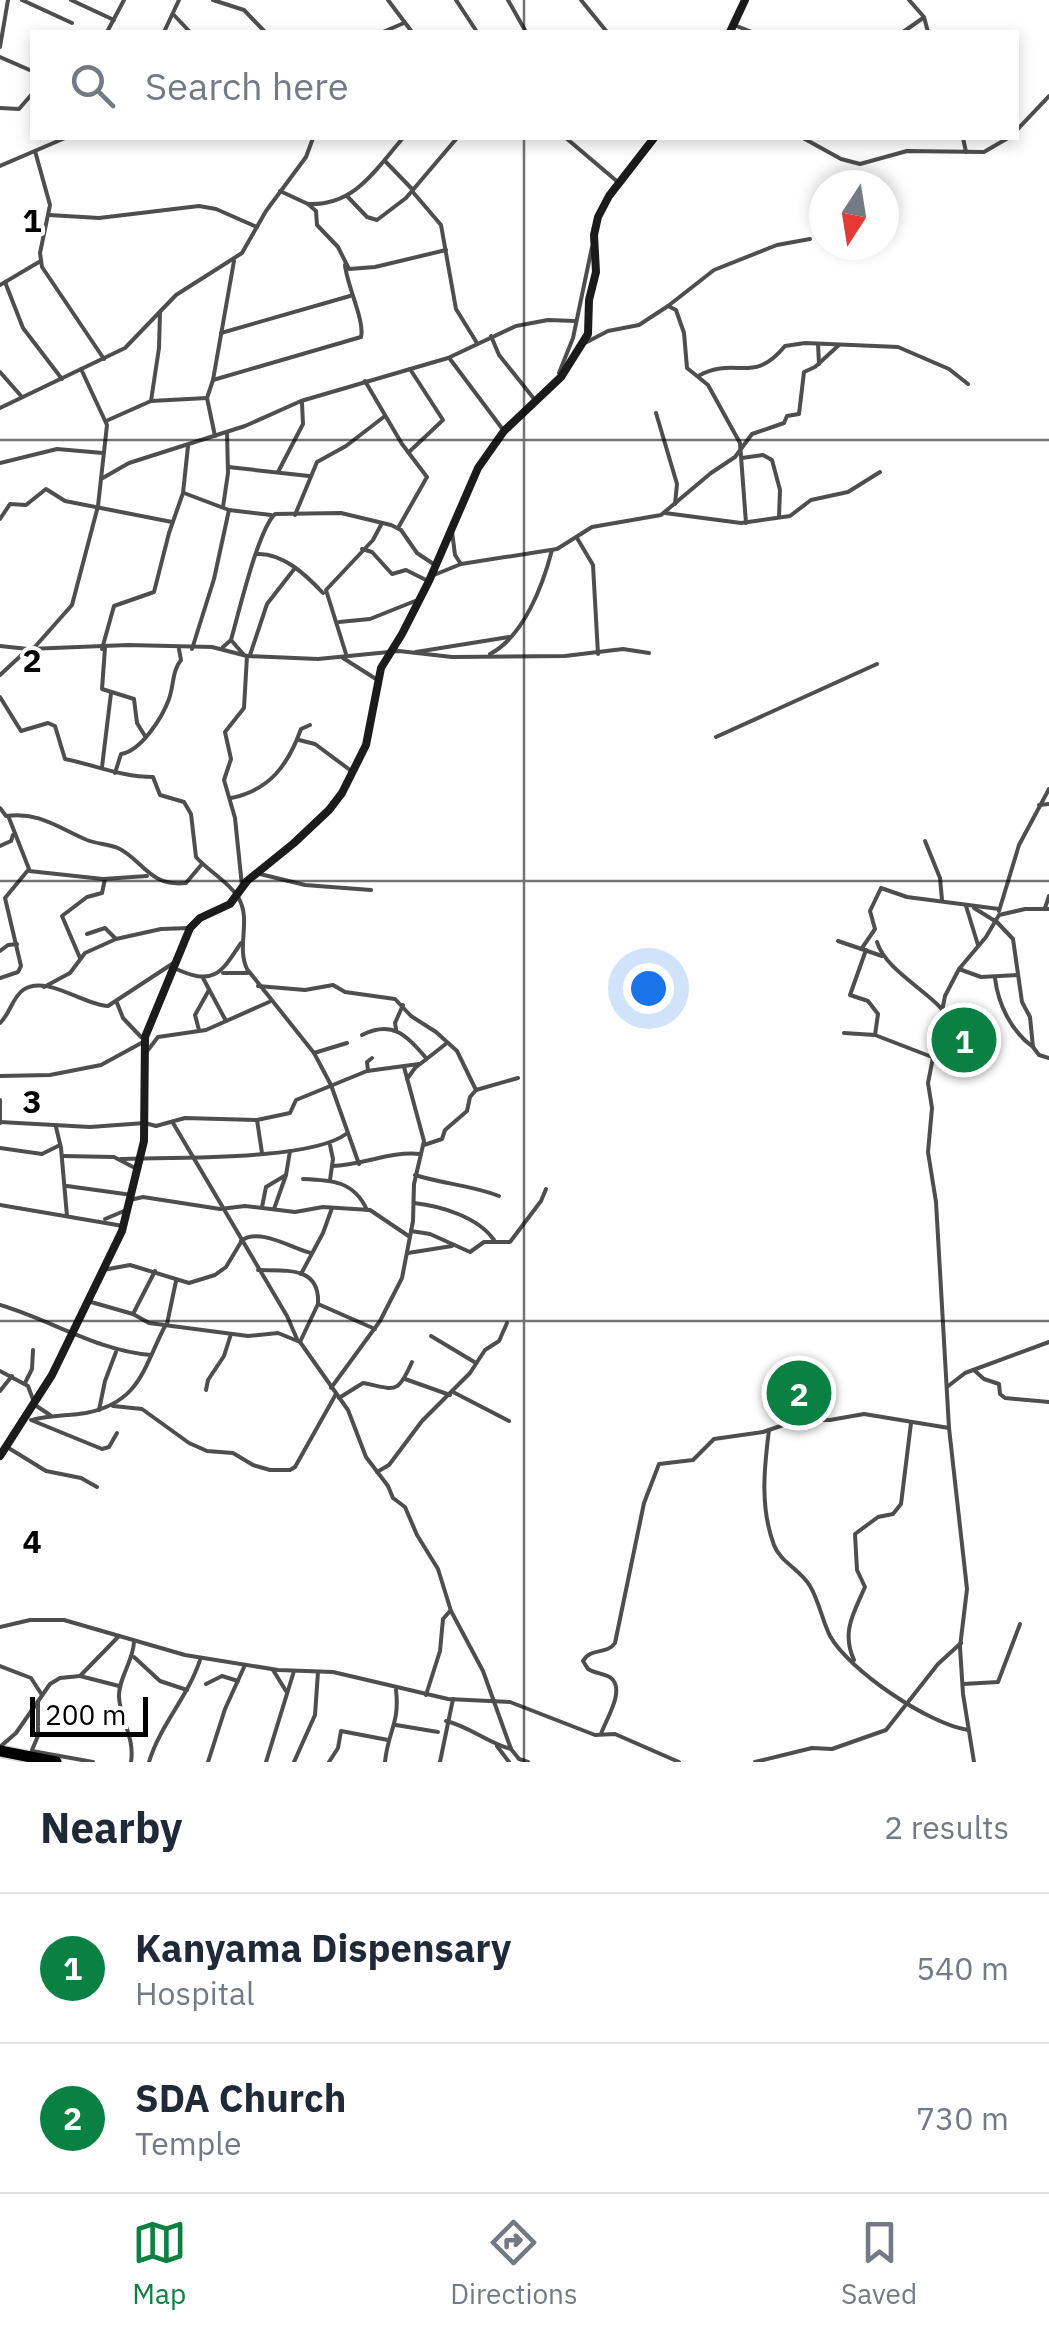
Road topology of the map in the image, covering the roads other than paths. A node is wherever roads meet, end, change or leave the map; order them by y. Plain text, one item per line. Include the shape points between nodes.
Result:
1 (8, 0) edge
2 (22, 0) edge
3 (70, 0) edge
4 (124, 0) edge
5 (179, 0) edge
6 (213, 0) edge
7 (388, 0) edge
8 (456, 0) edge
9 (508, 0) edge
10 (580, 0) edge
11 (745, 0) edge
12 (909, 0) edge
13 (172, 13) junction
14 (924, 17) junction
15 (114, 20) junction
16 (72, 23) dead end
17 (404, 23) junction
18 (732, 28) edge
19 (108, 30) edge
20 (165, 30) edge
21 (188, 30) edge
22 (263, 30) edge
23 (388, 30) edge
24 (410, 30) edge
25 (476, 30) edge
26 (525, 30) edge
27 (605, 30) edge
28 (906, 30) edge
29 (927, 30) edge
30 (0, 48) edge
31 (0, 57) edge
32 (30, 70) edge
33 (30, 96) edge
34 (1049, 96) edge
35 (0, 108) edge
36 (1019, 128) edge
37 (60, 140) edge
38 (312, 140) edge
39 (400, 140) edge
40 (456, 140) edge
41 (568, 140) edge
42 (652, 140) edge
43 (807, 140) edge
44 (963, 140) edge
45 (1005, 140) edge
46 (35, 151) junction
47 (966, 154) junction
48 (384, 160) junction
49 (0, 166) edge
50 (620, 183) junction
51 (412, 190) junction
52 (280, 192) junction
53 (347, 196) junction
54 (308, 204) junction
55 (50, 216) junction
56 (257, 227) junction
57 (594, 238) junction
58 (809, 239) edge
59 (446, 250) junction
60 (234, 260) junction
61 (40, 261) junction
62 (345, 266) junction
63 (2, 283) edge
64 (350, 296) junction
65 (668, 306) junction
66 (160, 312) junction
67 (575, 322) junction
68 (221, 332) junction
69 (491, 336) junction
70 (477, 343) junction
71 (818, 343) junction
72 (583, 344) junction
73 (839, 345) junction
74 (448, 358) junction
75 (104, 359) junction
76 (819, 364) junction
77 (410, 368) junction
78 (82, 370) junction
79 (0, 372) edge
80 (698, 376) junction
81 (62, 379) junction
82 (213, 380) junction
83 (364, 381) junction
84 (555, 382) junction
85 (968, 384) dead end
86 (22, 398) junction
87 (207, 398) junction
88 (535, 400) junction
89 (151, 401) junction
90 (301, 401) junction
91 (0, 408) edge
92 (656, 413) dead end
93 (386, 416) junction
94 (106, 421) junction
95 (504, 431) junction
96 (228, 432) junction
97 (215, 436) junction
98 (188, 446) junction
99 (742, 450) junction
100 (409, 452) junction
101 (105, 454) junction
102 (741, 458) junction
103 (0, 463) edge
104 (228, 467) junction
105 (278, 472) junction
106 (880, 472) dead end
107 (309, 476) junction
108 (101, 479) junction
109 (183, 493) junction
110 (674, 505) junction
111 (98, 506) junction
112 (226, 508) junction
113 (665, 513) junction
114 (271, 515) junction
115 (295, 515) junction
116 (675, 516) junction
117 (778, 517) junction
118 (0, 519) edge
119 (172, 522) junction
120 (382, 523) junction
121 (746, 523) junction
122 (398, 528) junction
123 (452, 528) junction
124 (576, 537) junction
125 (362, 549) junction
126 (552, 550) junction
127 (260, 553) junction
128 (461, 564) junction
129 (436, 565) junction
130 (295, 568) junction
131 (306, 576) junction
132 (429, 579) junction
133 (327, 588) junction
134 (326, 597) junction
135 (420, 599) junction
136 (338, 622) junction
137 (509, 637) junction
138 (231, 640) junction
139 (0, 643) edge
140 (12, 648) junction
141 (104, 648) junction
142 (179, 648) junction
143 (219, 648) junction
144 (30, 649) junction
145 (93, 649) junction
146 (192, 649) junction
147 (391, 652) junction
148 (416, 653) junction
149 (649, 653) dead end
150 (598, 654) junction
151 (344, 656) junction
152 (486, 656) junction
153 (19, 657) junction
154 (248, 657) junction
155 (107, 658) junction
156 (878, 664) dead end
157 (0, 675) edge
158 (376, 679) junction
159 (111, 694) junction
160 (0, 697) edge
161 (310, 725) dead end
162 (144, 736) junction
163 (716, 737) dead end
164 (297, 740) junction
165 (102, 766) junction
166 (115, 773) junction
167 (354, 773) junction
168 (1049, 789) edge
169 (231, 798) junction
170 (1039, 804) junction
171 (1049, 804) edge
172 (0, 808) edge
173 (8, 816) junction
174 (13, 835) junction
175 (924, 841) dead end
176 (0, 846) edge
177 (202, 864) junction
178 (28, 871) junction
179 (255, 872) junction
180 (152, 876) junction
181 (105, 879) junction
182 (239, 890) junction
183 (371, 890) dead end
184 (1049, 896) edge
185 (942, 900) junction
186 (969, 906) junction
187 (6, 908) junction
188 (1047, 909) edge
189 (0, 911) edge
190 (997, 916) junction
191 (190, 928) junction
192 (87, 934) dead end
193 (116, 939) junction
194 (838, 940) dead end
195 (241, 942) junction
196 (877, 942) dead end
197 (17, 944) junction
198 (978, 944) junction
199 (864, 949) junction
200 (0, 951) edge
201 (882, 956) junction
202 (80, 958) junction
203 (176, 964) junction
204 (959, 970) junction
205 (249, 973) junction
206 (218, 974) junction
207 (1019, 975) junction
208 (0, 978) edge
209 (203, 978) junction
210 (996, 978) junction
211 (258, 986) junction
212 (274, 986) junction
213 (44, 987) junction
214 (209, 990) junction
215 (117, 1002) junction
216 (271, 1002) junction
217 (403, 1006) junction
218 (941, 1008) junction
219 (226, 1021) junction
220 (0, 1022) edge
221 (393, 1027) junction
222 (200, 1031) junction
223 (844, 1034) dead end
224 (362, 1035) dead end
225 (875, 1035) junction
226 (144, 1042) junction
227 (347, 1042) dead end
228 (447, 1042) junction
229 (1033, 1048) junction
230 (314, 1053) junction
231 (146, 1054) junction
232 (932, 1057) junction
233 (372, 1058) dead end
234 (426, 1058) junction
235 (1049, 1058) edge
236 (420, 1064) junction
237 (404, 1067) junction
238 (368, 1071) junction
239 (0, 1076) edge
240 (518, 1078) dead end
241 (406, 1082) junction
242 (331, 1085) junction
243 (476, 1090) junction
244 (0, 1100) edge
245 (257, 1120) junction
246 (172, 1121) junction
247 (0, 1123) edge
248 (146, 1123) junction
249 (55, 1124) junction
250 (346, 1134) junction
251 (60, 1144) junction
252 (330, 1144) junction
253 (424, 1145) junction
254 (0, 1148) edge
255 (290, 1150) junction
256 (262, 1152) junction
257 (62, 1156) junction
258 (418, 1156) junction
259 (142, 1158) junction
260 (192, 1158) junction
261 (122, 1159) junction
262 (360, 1164) junction
263 (332, 1166) junction
264 (139, 1171) junction
265 (286, 1176) junction
266 (415, 1176) junction
267 (303, 1179) dead end
268 (330, 1180) junction
269 (66, 1186) junction
270 (546, 1189) dead end
271 (499, 1196) dead end
272 (133, 1198) junction
273 (262, 1198) junction
274 (362, 1200) junction
275 (413, 1203) junction
276 (0, 1205) edge
277 (253, 1206) junction
278 (262, 1207) junction
279 (274, 1208) junction
280 (332, 1208) junction
281 (223, 1209) junction
282 (356, 1209) junction
283 (367, 1210) junction
284 (66, 1216) junction
285 (102, 1221) junction
286 (124, 1226) junction
287 (411, 1234) junction
288 (494, 1240) junction
289 (241, 1242) junction
290 (456, 1246) junction
291 (237, 1248) junction
292 (245, 1249) junction
293 (311, 1253) junction
294 (408, 1253) junction
295 (102, 1270) junction
296 (258, 1270) junction
297 (154, 1271) junction
298 (301, 1274) junction
299 (176, 1280) junction
300 (86, 1300) junction
301 (318, 1304) junction
302 (0, 1305) edge
303 (133, 1314) junction
304 (507, 1322) dead end
305 (150, 1323) junction
306 (166, 1324) junction
307 (375, 1329) junction
308 (72, 1332) junction
309 (231, 1334) junction
310 (160, 1336) junction
311 (431, 1336) dead end
312 (299, 1340) junction
313 (1049, 1342) edge
314 (33, 1350) dead end
315 (117, 1351) junction
316 (151, 1355) junction
317 (412, 1362) dead end
318 (476, 1363) junction
319 (976, 1370) junction
320 (0, 1371) edge
321 (12, 1376) junction
322 (405, 1379) junction
323 (25, 1383) junction
324 (947, 1387) junction
325 (331, 1388) junction
326 (44, 1389) junction
327 (32, 1390) junction
328 (206, 1390) dead end
329 (0, 1391) edge
330 (452, 1393) junction
331 (338, 1396) junction
332 (1049, 1402) edge
333 (35, 1404) junction
334 (113, 1406) junction
335 (99, 1410) junction
336 (51, 1416) junction
337 (29, 1419) junction
338 (509, 1421) dead end
339 (912, 1422) junction
340 (948, 1428) junction
341 (770, 1429) junction
342 (117, 1433) dead end
343 (7, 1446) junction
344 (0, 1456) edge
345 (376, 1472) junction
346 (97, 1488) dead end
347 (451, 1611) junction
348 (1020, 1624) dead end
349 (0, 1627) edge
350 (120, 1636) junction
351 (134, 1640) junction
352 (961, 1643) junction
353 (134, 1657) junction
354 (200, 1658) junction
355 (856, 1665) junction
356 (0, 1666) edge
357 (142, 1666) junction
358 (246, 1666) junction
359 (128, 1668) junction
360 (273, 1670) junction
361 (318, 1670) junction
362 (294, 1671) junction
363 (80, 1676) junction
364 (238, 1681) junction
365 (206, 1684) dead end
366 (963, 1684) junction
367 (121, 1687) junction
368 (396, 1689) junction
369 (187, 1690) junction
370 (286, 1691) junction
371 (42, 1695) junction
372 (426, 1695) junction
373 (453, 1700) junction
374 (38, 1702) junction
375 (492, 1703) junction
376 (908, 1704) junction
377 (446, 1722) junction
378 (396, 1725) junction
379 (968, 1730) junction
380 (438, 1732) dead end
381 (601, 1734) junction
382 (388, 1740) junction
383 (496, 1745) junction
384 (511, 1748) junction
385 (5, 1753) edge
386 (31, 1754) junction
387 (775, 1760) edge
388 (56, 1762) edge
389 (93, 1762) edge
390 (131, 1762) edge
391 (148, 1762) edge
392 (208, 1762) edge
393 (266, 1762) edge
394 (294, 1762) edge
395 (329, 1762) edge
396 (385, 1762) edge
397 (440, 1762) edge
398 (509, 1762) edge
399 (528, 1762) edge
400 (679, 1762) edge
401 (756, 1762) edge
402 (974, 1762) edge

1 - 30 street
2 - 16 street
3 - 15 street
4 - 15 street
5 - 13 street
6 - 22 street via 244,10
7 - 17 street
8 - 25 street
9 - 26 street
10 - 27 street
11 - 18 street
12 - 14 street
13 - 20 street
13 - 21 street
14 - 28 street
14 - 29 street
15 - 19 street
17 - 23 street
17 - 24 street
31 - 32 street
33 - 35 street via 20,109
34 - 36 street
37 - 46 street
38 - 52 street
39 - 48 street
40 - 51 street
41 - 50 street
42 - 50 street
43 - 47 street via 860,164 907,151
44 - 47 street
45 - 47 street
46 - 49 street
46 - 55 street
48 - 51 street
48 - 53 street
50 - 57 street via 598,217
51 - 53 street via 374,221
51 - 59 street via 440,221
52 - 54 street
52 - 56 street
53 - 54 street
54 - 62 street
55 - 56 street via 119,217 199,206
55 - 61 street
56 - 60 street
57 - 67 street
57 - 72 street via 596,272
58 - 65 street via 714,270
59 - 62 street via 356,270
59 - 70 street via 460,319
60 - 66 street
60 - 68 street
61 - 63 street
61 - 75 street
62 - 64 street
63 - 81 street via 23,328
64 - 68 street
64 - 82 street via 362,337
65 - 72 street
65 - 80 street via 680,317 687,368
66 - 75 street
66 - 89 street
67 - 69 street via 535,321
67 - 84 street
68 - 82 street
69 - 70 street
69 - 88 street
70 - 74 street
71 - 73 street
71 - 76 street
71 - 80 street via 785,346 758,368 716,368
72 - 84 street
73 - 76 street
73 - 85 street via 904,348
74 - 77 street
74 - 95 street
75 - 78 street
76 - 99 street via 804,372 801,412 752,434
77 - 83 street
77 - 100 street via 443,420
78 - 81 street
78 - 94 street
79 - 86 street
80 - 99 street
81 - 86 street
82 - 87 street
83 - 90 street
83 - 93 street
84 - 88 street
86 - 91 street
87 - 89 street
87 - 97 street
88 - 95 street
89 - 94 street
90 - 96 street
90 - 105 street via 303,424
92 - 110 street via 677,484
93 - 100 street
93 - 107 street via 317,462
94 - 101 street
95 - 123 street via 478,468
96 - 97 street
96 - 104 street
97 - 98 street
98 - 108 street
98 - 109 street
99 - 102 street
99 - 110 street
100 - 122 street via 427,480
101 - 103 street via 58,448
101 - 108 street
102 - 117 street via 763,454 772,460
102 - 121 street
104 - 105 street
104 - 112 street
105 - 107 street
106 - 117 street via 848,492
107 - 115 street
108 - 111 street
109 - 112 street
109 - 119 street
110 - 113 street
110 - 116 street
111 - 118 street via 62,500 46,489 26,505 10,504
111 - 119 street
111 - 144 street via 72,605
112 - 114 street
112 - 146 street
113 - 116 street
113 - 124 street via 592,527
114 - 115 street
114 - 127 street
115 - 120 street via 341,514
116 - 121 street
117 - 121 street
119 - 141 street via 154,592 114,606
120 - 122 street
120 - 125 street
122 - 129 street
123 - 128 street
123 - 129 street
124 - 126 street
124 - 150 street via 594,570
125 - 132 street via 392,574 406,570
125 - 133 street
126 - 128 street
126 - 137 street via 539,594
127 - 130 street
127 - 138 street
128 - 132 street
129 - 132 street
130 - 131 street
130 - 154 street via 267,604
131 - 133 street
131 - 134 street
132 - 135 street
133 - 134 street
134 - 136 street
135 - 136 street via 379,617
135 - 147 street
136 - 151 street
137 - 148 street
137 - 152 street
138 - 143 street
138 - 154 street
139 - 140 street
140 - 144 street
140 - 153 street
141 - 142 street
141 - 145 street
141 - 155 street
142 - 146 street
142 - 162 street via 168,702
143 - 146 street
143 - 154 street
144 - 145 street
144 - 153 street
145 - 155 street
147 - 148 street
147 - 151 street
147 - 158 street
148 - 152 street
149 - 150 street via 622,648
150 - 152 street
151 - 154 street
151 - 158 street
153 - 157 street
154 - 169 street via 244,708 225,732 231,760 224,780
155 - 159 street via 101,686
156 - 163 street
158 - 167 street via 372,722
159 - 162 street via 134,698
159 - 165 street
160 - 165 street via 21,731 52,724 63,758
161 - 164 street
162 - 166 street via 136,749 121,754
164 - 167 street via 323,749
164 - 169 street via 268,784
165 - 166 street
166 - 177 street via 153,777 160,795 184,802
167 - 179 street via 329,810
168 - 170 street
169 - 182 street
170 - 171 street
170 - 190 street
172 - 173 street
173 - 174 street
173 - 180 street via 39,817 116,847
174 - 176 street
174 - 178 street
175 - 185 street
177 - 180 street via 183,884
177 - 182 street
178 - 181 street
178 - 187 street via 6,894
179 - 182 street
179 - 183 street via 305,885
180 - 181 street
181 - 202 street via 102,893 62,916
182 - 191 street via 230,904
182 - 195 street
184 - 188 street
185 - 186 street
185 - 199 street via 879,889 870,911 876,927
186 - 190 street
186 - 190 street
186 - 198 street
187 - 189 street
187 - 197 street
188 - 190 street
190 - 198 street
190 - 207 street via 1013,939
191 - 193 street
191 - 203 street
192 - 193 street via 105,928
193 - 202 street
194 - 199 street
195 - 205 street
195 - 206 street
196 - 201 street
197 - 200 street
197 - 208 street via 20,970
198 - 204 street
199 - 201 street
199 - 225 street via 850,995 878,1014
201 - 218 street
202 - 213 street via 70,974
203 - 209 street
203 - 215 street
203 - 226 street
204 - 210 street
204 - 218 street
205 - 206 street
205 - 211 street
206 - 209 street
207 - 210 street
207 - 229 street
209 - 214 street
210 - 229 street via 1004,1011
211 - 212 street
211 - 216 street
212 - 216 street
212 - 217 street via 333,986
213 - 215 street via 102,1006
213 - 220 street via 24,990
214 - 219 street
214 - 222 street via 194,1015
215 - 226 street
216 - 219 street
216 - 230 street
217 - 221 street
217 - 228 street
218 - 232 street
219 - 222 street
221 - 224 street
221 - 234 street
222 - 231 street via 158,1037
223 - 225 street
225 - 232 street
226 - 231 street
226 - 239 street via 101,1065
227 - 230 street
228 - 234 street
228 - 243 street
229 - 235 street
230 - 242 street
231 - 248 street
232 - 324 street via 928,1152
233 - 238 street
234 - 236 street
236 - 237 street
236 - 241 street
237 - 238 street
237 - 241 street
238 - 242 street
240 - 243 street
241 - 253 street
242 - 245 street via 296,1100 287,1115
242 - 250 street
243 - 253 street via 442,1139
244 - 247 street
245 - 246 street
245 - 256 street
246 - 248 street
246 - 260 street
247 - 249 street
248 - 249 street
248 - 259 street
249 - 251 street
250 - 252 street
250 - 262 street
251 - 254 street via 42,1154
251 - 257 street
252 - 255 street
252 - 263 street
253 - 258 street
255 - 256 street
255 - 265 street
256 - 260 street
257 - 261 street
257 - 269 street
258 - 262 street via 396,1153
258 - 266 street
259 - 260 street
259 - 261 street
259 - 264 street
260 - 281 street
261 - 264 street
262 - 263 street
263 - 268 street
264 - 272 street
265 - 273 street via 269,1183
265 - 279 street
266 - 271 street
266 - 275 street
267 - 268 street
268 - 274 street
269 - 272 street
269 - 284 street
270 - 288 street via 513,1241
272 - 281 street
272 - 285 street
272 - 286 street
273 - 277 street
273 - 278 street
274 - 282 street
274 - 283 street
275 - 287 street
275 - 288 street via 470,1221
276 - 284 street
277 - 278 street
277 - 281 street
278 - 279 street
279 - 280 street
280 - 282 street
280 - 293 street
281 - 289 street
282 - 283 street
283 - 287 street
284 - 285 street
285 - 286 street
286 - 295 street
287 - 290 street
287 - 294 street
288 - 290 street via 474,1251
289 - 291 street
289 - 292 street
289 - 293 street via 257,1236
290 - 294 street
291 - 292 street
291 - 299 street via 215,1276
292 - 296 street
293 - 298 street
294 - 307 street via 400,1286
295 - 297 street via 130,1265
295 - 300 street
296 - 298 street
296 - 312 street
297 - 299 street
297 - 303 street
298 - 301 street via 318,1283
299 - 306 street
300 - 303 street
300 - 308 street
301 - 307 street
301 - 312 street
302 - 308 street
303 - 305 street
304 - 318 street via 499,1342
305 - 306 street
305 - 310 street
306 - 309 street
306 - 310 street
307 - 325 street
308 - 315 street
308 - 326 street
309 - 312 street
309 - 328 street
310 - 316 street
311 - 318 street
312 - 325 street
313 - 319 street
314 - 323 street
315 - 316 street
315 - 335 street
316 - 334 street via 128,1396
317 - 322 street
318 - 330 street
319 - 324 street
319 - 332 street via 999,1384 1005,1398
320 - 321 street
321 - 323 street
321 - 329 street
322 - 330 street
322 - 331 street via 389,1391 363,1383
323 - 327 street
324 - 340 street
325 - 331 street
326 - 327 street
326 - 333 street
327 - 333 street
330 - 338 street
330 - 345 street
331 - 334 street via 295,1467 284,1470 198,1448 142,1409
331 - 345 street
333 - 336 street
333 - 337 street
334 - 335 street
335 - 336 street
336 - 337 street
337 - 342 street via 102,1449
337 - 343 street
339 - 340 street
339 - 341 street via 861,1414 793,1420
339 - 355 street via 901,1504 854,1534 865,1584 849,1622
340 - 352 street via 967,1589
341 - 355 street via 764,1494 774,1545 808,1582 831,1638
341 - 381 street via 720,1437 693,1460 658,1466 615,1642 584,1661 615,1684
343 - 344 street
343 - 346 street via 46,1472
345 - 347 street via 405,1507 438,1568
347 - 372 street via 443,1619
347 - 375 street
348 - 366 street via 998,1682
349 - 350 street via 64,1620
350 - 351 street
350 - 363 street
351 - 353 street
351 - 354 street
352 - 366 street
352 - 376 street
353 - 357 street
353 - 359 street
354 - 358 street
354 - 369 street
355 - 376 street
356 - 371 street via 34,1680
357 - 359 street
357 - 369 street
358 - 360 street
358 - 364 street
359 - 367 street
360 - 362 street
360 - 370 street
361 - 362 street
361 - 368 street
361 - 394 street via 315,1714
362 - 370 street
363 - 367 street
363 - 371 street via 54,1681
364 - 365 street via 222,1676
364 - 392 street
366 - 379 street
367 - 390 street
368 - 372 street
368 - 378 street
369 - 391 street
370 - 393 street
371 - 374 street
372 - 373 street
373 - 375 street
373 - 377 street
374 - 385 street
374 - 386 street
375 - 381 street via 510,1702
375 - 384 street
376 - 379 street
376 - 387 street via 875,1736
377 - 383 street
377 - 397 street
378 - 380 street
378 - 382 street
379 - 402 street
381 - 400 street
382 - 395 street via 341,1732
382 - 396 street
383 - 384 street
383 - 398 street
384 - 399 street
385 - 386 highway
386 - 388 highway
386 - 389 street
387 - 401 street

